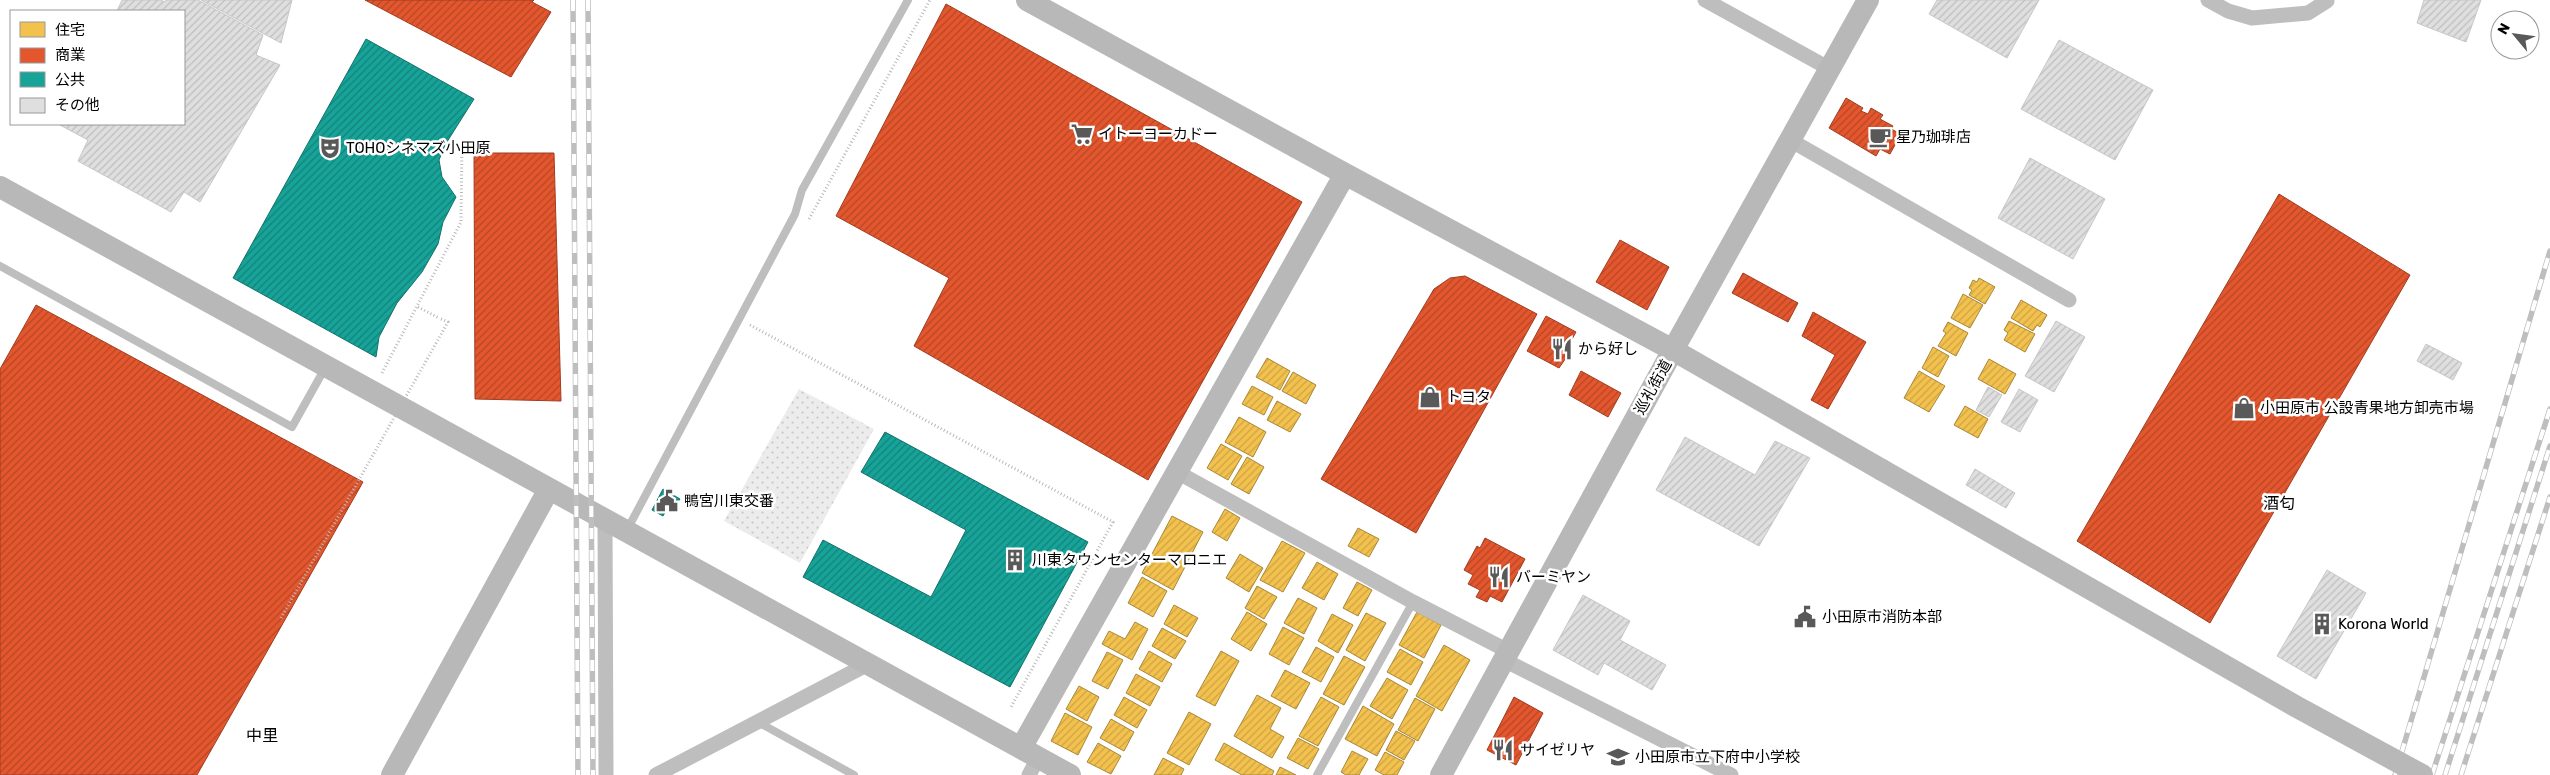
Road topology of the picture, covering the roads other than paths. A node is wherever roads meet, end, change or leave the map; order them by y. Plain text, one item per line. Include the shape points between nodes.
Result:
1 (908, 0) edge
2 (1026, 0) edge
3 (1705, 0) edge
4 (1868, 0) edge
5 (2208, 0) edge
6 (2327, 1) edge
7 (1830, 69) junction
8 (1790, 140) junction
9 (1345, 174) junction
10 (0, 187) edge
11 (0, 266) edge
12 (2069, 300) dead end
13 (1673, 350) junction
14 (326, 366) junction
15 (1177, 472) junction
16 (549, 489) junction
17 (605, 519) junction
18 (626, 531) junction
19 (1414, 602) junction
20 (1506, 655) junction
21 (868, 664) junction
22 (758, 722) junction
23 (1029, 760) edge
24 (392, 775) edge
25 (606, 775) edge
26 (656, 775) edge
27 (854, 775) edge
28 (1070, 775) edge
29 (1317, 775) edge
30 (1441, 775) edge
31 (1731, 775) edge
32 (2422, 775) edge

1 - 18 lane via 802,190 796,214
2 - 9 street
3 - 7 street
4 - 7 street, 巡礼街道
5 - 6 street via 2228,11 2252,18 2308,13
7 - 8 street, 巡礼街道
8 - 12 street
8 - 13 street, 巡礼街道
9 - 13 street
9 - 15 street
10 - 14 street
11 - 14 lane via 292,427
13 - 20 street, 巡礼街道
13 - 32 street, bridge via 2297,707
14 - 16 street
15 - 19 street
15 - 23 street
16 - 17 street
16 - 24 street
17 - 18 street
17 - 25 street
18 - 21 street
19 - 20 street
19 - 29 lane
20 - 30 street, 巡礼街道
20 - 31 street
21 - 22 street
21 - 23 street
22 - 26 street
22 - 27 lane
23 - 28 street

